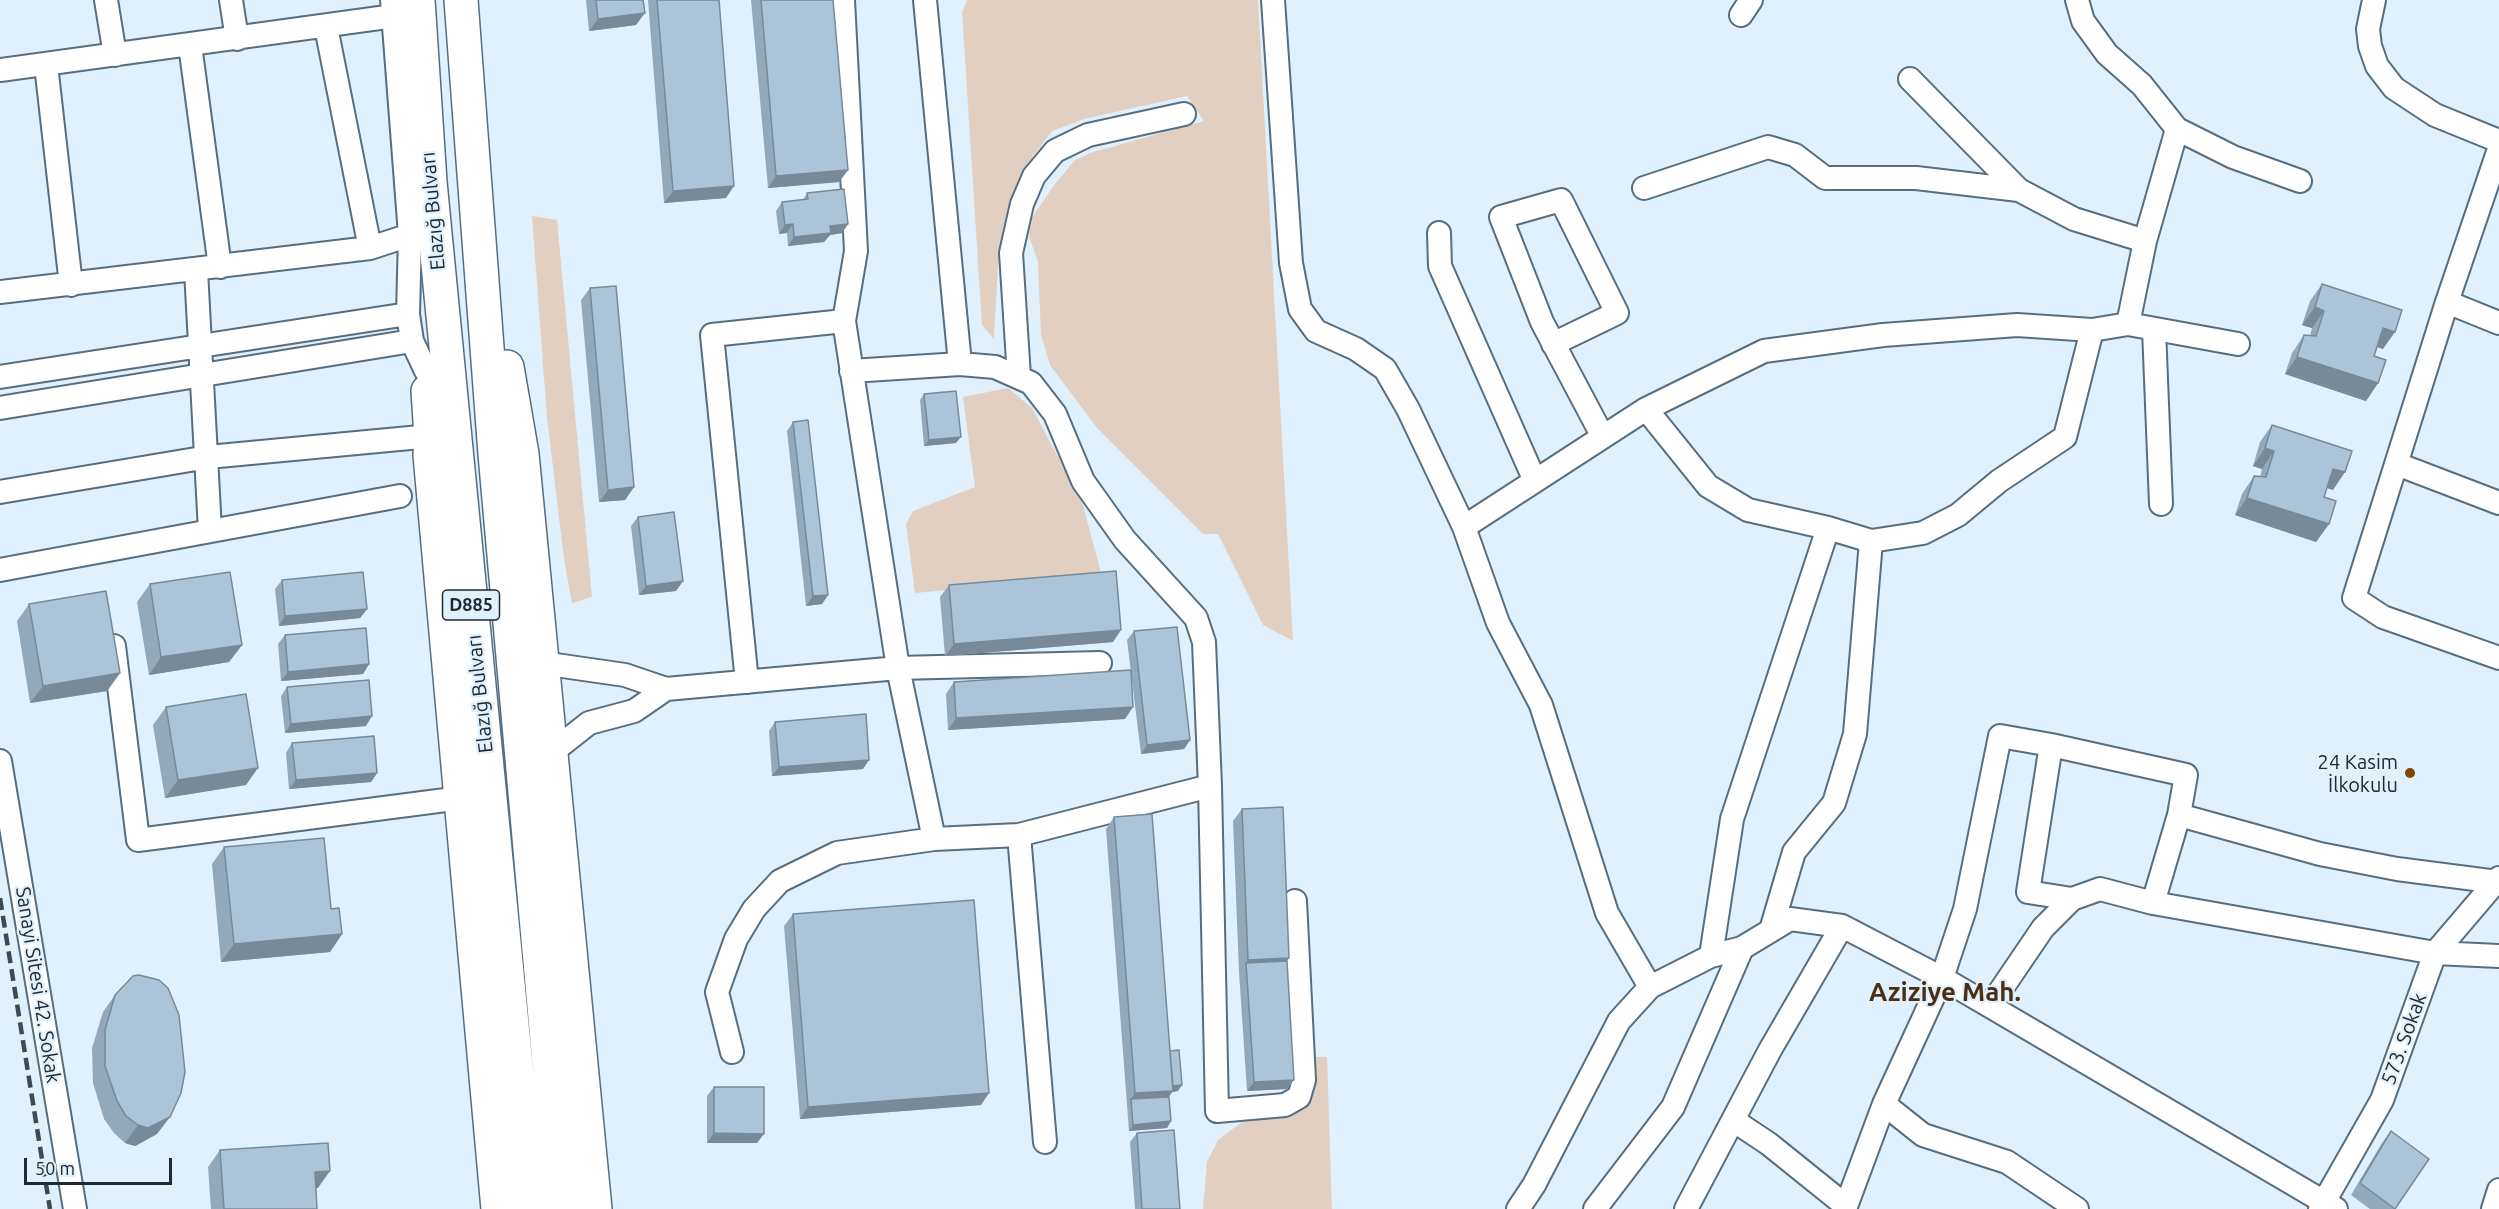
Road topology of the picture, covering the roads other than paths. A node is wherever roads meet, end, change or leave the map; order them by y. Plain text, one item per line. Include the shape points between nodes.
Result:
1 (106, 0) edge
2 (231, 0) edge
3 (461, 0) edge
4 (843, 0) edge
5 (925, 0) edge
6 (1273, 0) edge
7 (2077, 0) edge
8 (2374, 0) edge
9 (401, 5) edge
10 (326, 27) junction
11 (237, 39) junction
12 (190, 45) junction
13 (115, 55) junction
14 (46, 65) junction
15 (0, 70) edge
16 (1910, 79) dead end
17 (1184, 114) dead end
18 (2177, 129) junction
19 (2499, 141) edge
20 (2499, 149) edge
21 (473, 170) junction
22 (2300, 181) dead end
23 (430, 183) junction
24 (1644, 188) dead end
25 (2019, 190) junction
26 (1439, 233) dead end
27 (410, 235) junction
28 (2145, 241) junction
29 (370, 248) junction
30 (220, 267) junction
31 (196, 270) junction
32 (71, 285) junction
33 (0, 291) edge
34 (2447, 302) junction
35 (408, 314) junction
36 (844, 321) junction
37 (2499, 322) edge
38 (2128, 324) junction
39 (2154, 329) junction
40 (2092, 330) junction
41 (412, 341) junction
42 (1553, 344) junction
43 (2238, 344) dead end
44 (201, 348) junction
45 (960, 364) junction
46 (426, 371) junction
47 (851, 371) junction
48 (0, 377) edge
49 (203, 377) junction
50 (1019, 377) junction
51 (0, 408) edge
52 (1646, 409) junction
53 (431, 436) junction
54 (1603, 437) junction
55 (208, 457) junction
56 (2397, 464) junction
57 (1535, 481) junction
58 (0, 492) edge
59 (400, 496) dead end
60 (2499, 503) edge
61 (2161, 504) dead end
62 (1464, 527) junction
63 (1828, 528) junction
64 (210, 531) junction
65 (1871, 541) junction
66 (0, 570) edge
67 (111, 621) edge
68 (2499, 658) edge
69 (542, 663) junction
70 (1100, 663) dead end
71 (898, 668) junction
72 (747, 682) junction
73 (666, 689) junction
74 (2051, 745) junction
75 (551, 753) junction
76 (0, 761) edge
77 (1210, 786) junction
78 (461, 798) junction
79 (2180, 815) junction
80 (1018, 835) junction
81 (934, 839) junction
82 (2498, 880) edge
83 (2072, 899) junction
84 (1295, 902) dead end
85 (2153, 903) junction
86 (1842, 926) junction
87 (1772, 930) junction
88 (1742, 948) junction
89 (2435, 953) junction
90 (1712, 956) junction
91 (2499, 956) edge
92 (1942, 978) junction
93 (1650, 987) junction
94 (1990, 1006) junction
95 (732, 1052) dead end
96 (1884, 1104) junction
97 (1733, 1120) junction
98 (1045, 1142) dead end
99 (2499, 1190) edge
100 (2327, 1206) edge
101 (1845, 1208) edge
102 (75, 1209) edge
103 (498, 1209) edge
104 (530, 1209) edge
105 (562, 1209) edge
106 (595, 1209) edge
107 (1518, 1209) edge
108 (1595, 1209) edge
109 (1686, 1209) edge
110 (2076, 1209) edge
111 (2493, 1209) edge

1 - 13 street
2 - 11 street
3 - 21 highway, Elazığ Bulvarı / D885
4 - 36 street via 856,251
5 - 45 street
6 - 62 street via 1291,263 1300,309 1316,331 1356,349 1385,369
7 - 18 street via 2083,21 2107,54 2142,85
8 - 19 street via 2368,29 2370,46 2377,66 2394,88 2435,115
9 - 10 street
9 - 23 highway, Elazığ Bulvarı / D885
9 - 27 street
10 - 11 street
10 - 29 street
11 - 12 street
12 - 13 street
12 - 30 street
13 - 14 street
14 - 15 street
14 - 32 street
16 - 25 street
17 - 50 street via 1088,135 1054,151 1034,176 1022,204 1011,253
18 - 22 street via 2233,157
18 - 28 street
20 - 34 street
21 - 69 highway via 522,454
21 - 105 highway, Elazığ Bulvarı / D885
23 - 46 highway
23 - 104 highway, Elazığ Bulvarı / D885
24 - 25 street via 1768,147 1796,155 1825,178 1916,178
25 - 28 street via 2074,219
26 - 57 street via 1440,266
27 - 29 street
27 - 35 street
28 - 38 street
29 - 30 street
30 - 31 street
31 - 32 street
31 - 44 street
32 - 33 street
34 - 37 street
34 - 56 street
35 - 41 street
35 - 44 street
36 - 47 street
36 - 72 street via 712,335
38 - 39 street
38 - 40 street
39 - 43 street
39 - 61 street
40 - 52 street via 2017,325 1883,335 1764,351
40 - 65 street via 2066,437 1999,481 1958,515 1923,533
41 - 46 street
41 - 49 street
42 - 42 street via 1617,313 1561,200 1501,217
42 - 54 street
44 - 48 street
44 - 49 street
45 - 47 street
45 - 50 street via 995,367
46 - 53 highway
47 - 71 street
49 - 51 street
49 - 55 street
50 - 77 street via 1031,383 1055,414 1083,481 1125,540 1196,618 1204,642
52 - 54 street
52 - 63 street via 1708,486 1748,510
53 - 55 street
53 - 78 highway
54 - 57 street
55 - 58 street
55 - 64 street
56 - 60 street
56 - 68 street via 2354,598 2383,617
57 - 62 street
59 - 64 street
62 - 93 street via 1498,623 1541,705 1607,913
63 - 65 street
63 - 90 street via 1732,819
64 - 66 street
65 - 87 street via 1855,734 1834,804 1794,852
67 - 78 street via 138,840
69 - 73 street via 625,675
69 - 75 highway
70 - 71 street
71 - 72 street
71 - 81 street
72 - 73 street
73 - 75 street via 634,711 589,723
74 - 79 street via 2186,775
74 - 83 street via 2028,892
74 - 92 street via 2000,736 1965,909
75 - 106 highway
76 - 102 street, Sanayi Sitesi 42. Sokak
77 - 80 street
77 - 84 street via 1217,1111 1285,1105 1299,1096 1304,1080
78 - 103 highway
79 - 82 street via 2320,854 2397,869
79 - 85 street
80 - 81 street
80 - 98 street
81 - 95 street via 837,853 780,881 754,909 736,939 717,992
82 - 89 street, 573. Sokak
83 - 85 street via 2100,890
83 - 94 street via 2043,928
85 - 89 street
86 - 87 street via 1790,918
86 - 92 street
86 - 97 street
87 - 88 street
88 - 90 street
88 - 108 street via 1673,1107
89 - 91 street
89 - 100 street, 573. Sokak via 2382,1100
90 - 93 street
92 - 94 street
92 - 96 street
93 - 107 street via 1618,1021
94 - 100 street
96 - 101 street
96 - 110 street via 1923,1135 2007,1162
97 - 101 street via 1769,1144
97 - 109 street
99 - 111 street

